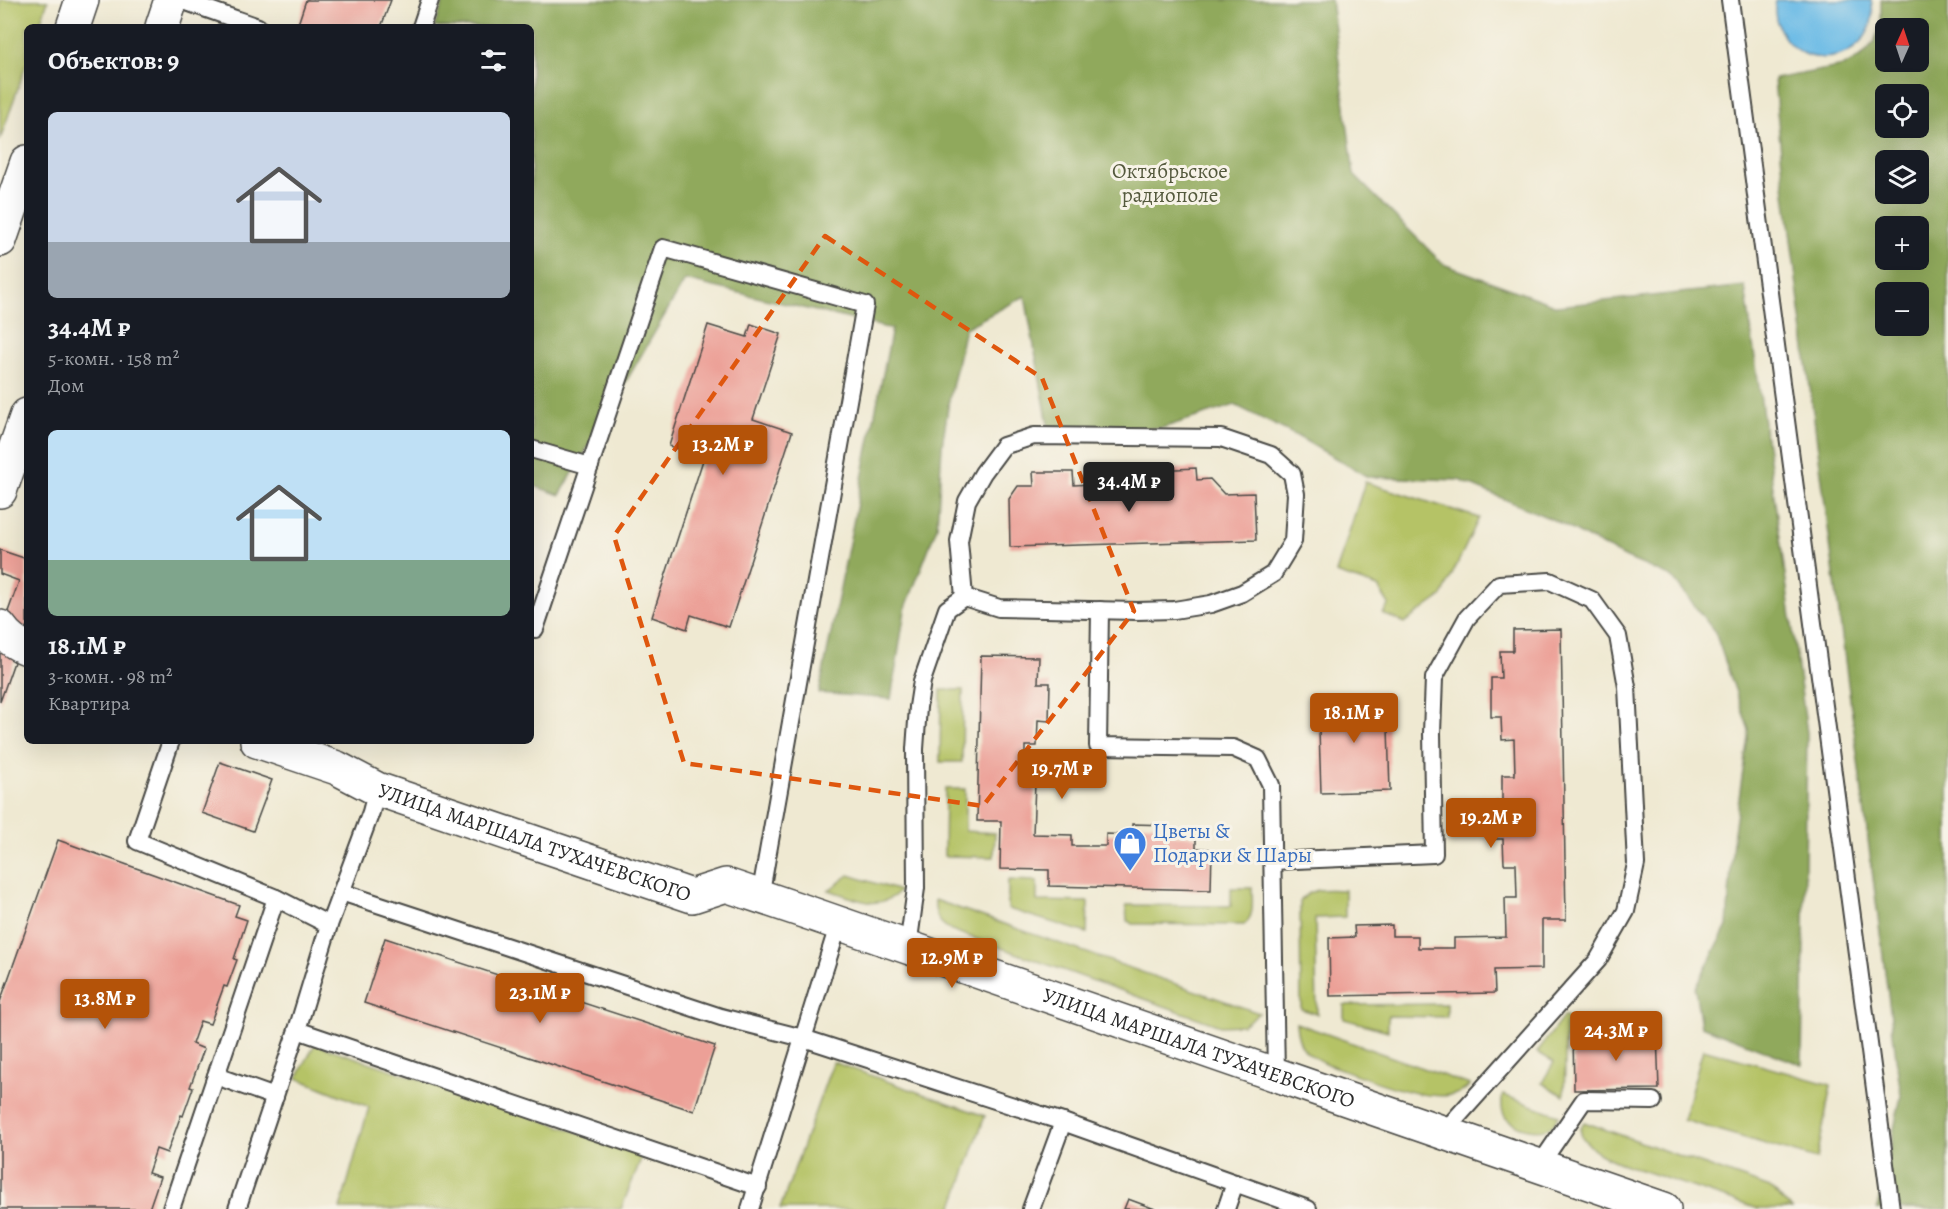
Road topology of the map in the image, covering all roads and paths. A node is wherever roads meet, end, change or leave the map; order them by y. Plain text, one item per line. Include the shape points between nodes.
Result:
1 (82, 0) edge
2 (171, 0) edge
3 (181, 0) edge
4 (430, 0) edge
5 (1730, 0) edge
6 (74, 24) edge
7 (163, 24) edge
8 (249, 24) edge
9 (422, 24) edge
10 (24, 171) edge
11 (0, 240) edge
12 (24, 423) edge
13 (534, 450) edge
14 (590, 466) junction
15 (0, 491) edge
16 (964, 597) junction
17 (1100, 610) junction
18 (535, 629) dead end
19 (170, 744) edge
20 (265, 744) edge
21 (377, 789) junction
22 (1273, 861) junction
23 (341, 892) junction
24 (760, 897) junction
25 (276, 898) junction
26 (839, 923) junction
27 (329, 925) junction
28 (908, 947) junction
29 (297, 1030) junction
30 (803, 1038) junction
31 (1276, 1074) junction
32 (216, 1076) junction
33 (275, 1097) junction
34 (1653, 1101) dead end
35 (1062, 1122) junction
36 (1442, 1134) junction
37 (1539, 1166) junction
38 (1235, 1183) junction
39 (758, 1187) junction
40 (171, 1209) edge
41 (237, 1209) edge
42 (750, 1209) edge
43 (1031, 1209) edge
44 (1226, 1209) edge
45 (1308, 1209) edge
46 (1664, 1209) edge
47 (1891, 1209) edge

1 - 6 street
2 - 7 street
3 - 8 lane
4 - 9 lane
5 - 47 lane
10 - 11 street
12 - 15 street
13 - 14 lane
14 - 18 lane
14 - 24 lane via 663,248 865,305
16 - 17 lane via 999,608
16 - 17 lane via 960,541 967,501 1003,446 1034,436 1221,438 1271,455 1292,474 1296,494 1293,541 1273,574 1211,604 1174,610
16 - 28 lane via 946,609 919,698 915,749 916,888
17 - 22 lane via 1098,746 1233,748 1258,759 1271,785
19 - 25 lane via 137,841
20 - 21 street, УЛИЦА МАРШАЛА ТУХАЧЕВСКОГО via 337,768
21 - 23 lane
21 - 24 street, УЛИЦА МАРШАЛА ТУХАЧЕВСКОГО via 692,896 726,885
22 - 31 lane
22 - 36 lane via 1434,854 1434,678 1467,618 1499,584 1550,581 1592,600 1618,636 1627,687 1636,864 1626,911 1598,960
23 - 27 lane
23 - 30 lane via 721,1017
24 - 26 street, УЛИЦА МАРШАЛА ТУХАЧЕВСКОГО
25 - 27 lane
25 - 32 lane
26 - 28 street, УЛИЦА МАРШАЛА ТУХАЧЕВСКОГО
26 - 30 lane
27 - 29 lane
28 - 31 street, УЛИЦА МАРШАЛА ТУХАЧЕВСКОГО
29 - 33 lane
29 - 39 lane
30 - 35 lane
30 - 39 lane
31 - 36 street, УЛИЦА МАРШАЛА ТУХАЧЕВСКОГО
32 - 33 lane
32 - 40 lane
33 - 41 lane
34 - 37 lane via 1584,1100
35 - 38 lane
35 - 43 lane
36 - 37 street, УЛИЦА МАРШАЛА ТУХАЧЕВСКОГО
37 - 46 street, УЛИЦА МАРШАЛА ТУХАЧЕВСКОГО
38 - 44 lane
38 - 45 lane
39 - 42 lane

